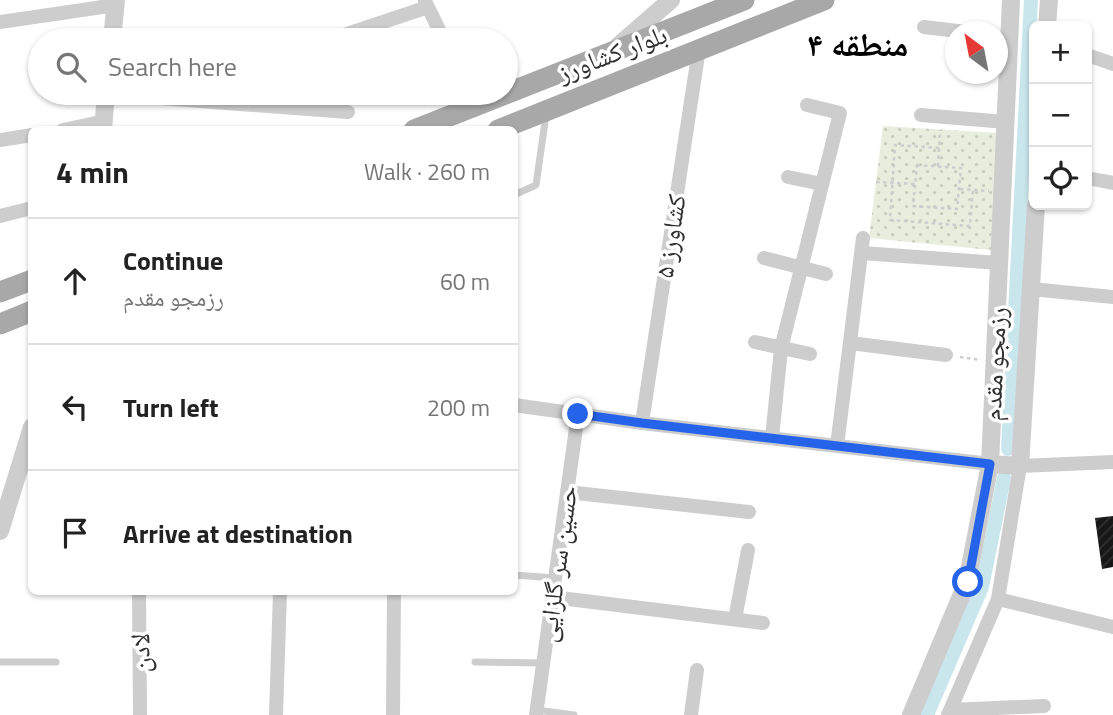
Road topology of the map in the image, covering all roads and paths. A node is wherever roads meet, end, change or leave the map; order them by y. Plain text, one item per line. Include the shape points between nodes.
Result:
1 (671, 0) edge
2 (744, 0) edge
3 (824, 0) edge
4 (1011, 0) edge
5 (1049, 0) edge
6 (116, 3) edge
7 (426, 4) edge
8 (1007, 21) edge
9 (1047, 21) edge
10 (0, 22) edge
11 (923, 27) dead end
12 (113, 28) edge
13 (362, 28) edge
14 (438, 28) edge
15 (945, 30) edge
16 (699, 49) junction
17 (612, 51) junction
18 (1092, 57) edge
19 (1113, 64) edge
20 (518, 83) edge
21 (1005, 84) edge
22 (105, 105) edge
23 (310, 105) edge
24 (462, 105) edge
25 (807, 105) dead end
26 (547, 109) junction
27 (348, 112) dead end
28 (921, 115) dead end
29 (941, 117) junction
30 (1006, 122) junction
31 (104, 125) edge
32 (422, 126) edge
33 (507, 126) edge
34 (28, 136) edge
35 (0, 140) edge
36 (939, 148) junction
37 (938, 167) junction
38 (788, 177) dead end
39 (1092, 179) edge
40 (876, 182) dead end
41 (893, 183) junction
42 (1113, 183) edge
43 (822, 184) junction
44 (915, 184) junction
45 (959, 189) junction
46 (518, 193) edge
47 (28, 209) edge
48 (1036, 210) edge
49 (0, 216) edge
50 (764, 258) dead end
51 (999, 263) junction
52 (801, 267) junction
53 (826, 274) dead end
54 (28, 282) edge
55 (1031, 289) junction
56 (0, 292) edge
57 (1113, 297) edge
58 (28, 313) edge
59 (0, 324) edge
60 (755, 342) dead end
61 (850, 343) junction
62 (781, 349) junction
63 (810, 354) dead end
64 (946, 355) joint
65 (995, 362) junction
66 (518, 406) edge
67 (578, 414) junction
68 (642, 423) junction
69 (772, 438) junction
70 (28, 440) edge
71 (837, 446) junction
72 (1113, 462) edge
73 (990, 464) junction
74 (1020, 466) junction
75 (567, 492) junction
76 (749, 512) dead end
77 (0, 531) edge
78 (748, 550) dead end
79 (518, 575) edge
80 (555, 578) junction
81 (139, 595) edge
82 (279, 595) edge
83 (394, 595) edge
84 (552, 597) junction
85 (998, 599) junction
86 (735, 619) junction
87 (763, 623) dead end
88 (1113, 626) edge
89 (0, 662) edge
90 (56, 662) dead end
91 (475, 662) dead end
92 (543, 663) junction
93 (697, 670) dead end
94 (1044, 706) dead end
95 (949, 712) edge
96 (536, 713) edge
97 (141, 715) edge
98 (276, 715) edge
99 (393, 715) edge
100 (574, 715) edge
101 (691, 715) edge
102 (911, 715) edge

1 - 17 street
2 - 17 main road, بلوار کشاورز
3 - 16 main road, بلوار کشاورز
4 - 8 street, رزمجو مقدم
5 - 9 street
6 - 10 street
6 - 12 street
7 - 13 street
7 - 14 street
11 - 15 street
16 - 26 main road, بلوار کشاورز
16 - 68 street, کشاورز ۵
17 - 20 main road, بلوار کشاورز
18 - 19 street
21 - 30 street, رزمجو مقدم
22 - 31 street
23 - 27 street
24 - 32 main road, بلوار کشاورز
25 - 43 street via 840,113
26 - 33 main road, بلوار کشاورز
26 - 46 lane via 536,185
28 - 29 street
29 - 30 street
29 - 36 path
30 - 51 street, رزمجو مقدم
34 - 35 street
36 - 37 path
36 - 41 path via 895,145
37 - 44 path via 916,165
37 - 45 path via 961,168
38 - 43 street
39 - 42 street
40 - 41 path
41 - 44 path
41 - 45 path via 890,220 970,226 973,190
43 - 52 street
44 - 45 path via 913,206 957,209
47 - 49 street
48 - 55 street, رزمجو مقدم
50 - 52 street
51 - 61 street via 862,246
51 - 65 street, رزمجو مقدم
52 - 53 street
52 - 62 street
54 - 56 main road
55 - 57 street
55 - 74 street, رزمجو مقدم
58 - 59 main road
60 - 62 street
61 - 64 street
61 - 71 street
62 - 63 street
62 - 69 street
64 - 65 path
65 - 73 street, رزمجو مقدم
66 - 67 street
67 - 68 street
67 - 75 street, حسین سر گلزایی
68 - 69 street
69 - 71 street
70 - 77 street
71 - 73 street
72 - 74 street
73 - 74 street
73 - 102 street, رزمجو مقدم via 968,582
74 - 85 street, رزمجو مقدم
75 - 76 street
75 - 80 street, حسین سر گلزایی
78 - 86 street
79 - 80 lane
80 - 84 street, حسین سر گلزایی
81 - 97 street, لادن
82 - 98 street
83 - 99 street
84 - 86 street
84 - 92 street, حسین سر گلزایی
85 - 88 street
85 - 95 street, رزمجو مقدم
86 - 87 street
89 - 90 lane
91 - 92 lane
92 - 96 street, حسین سر گلزایی
93 - 101 street
94 - 95 street
96 - 100 lane

